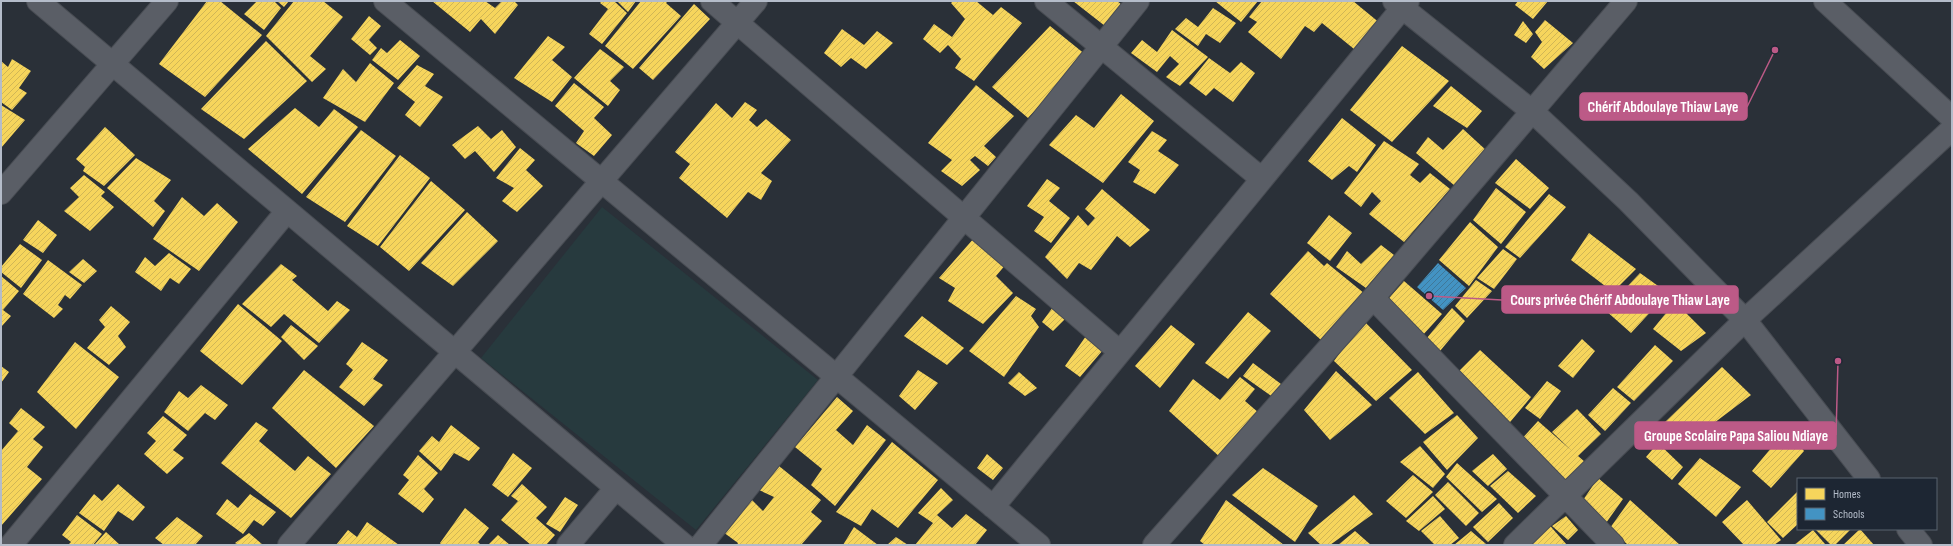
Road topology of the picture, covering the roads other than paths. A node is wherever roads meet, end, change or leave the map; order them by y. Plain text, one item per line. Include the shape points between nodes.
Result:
1 (38, 1) edge
2 (167, 1) edge
3 (385, 1) edge
4 (712, 1) edge
5 (756, 1) edge
6 (1046, 1) edge
7 (1138, 1) edge
8 (1626, 1) edge
9 (1825, 1) edge
10 (1402, 3) edge
11 (737, 23) junction
12 (1101, 47) junction
13 (112, 64) junction
14 (1532, 112) junction
15 (1952, 118) edge
16 (1952, 129) edge
17 (1262, 179) junction
18 (601, 181) junction
19 (1, 193) edge
20 (287, 211) junction
21 (964, 218) junction
22 (1373, 298) junction
23 (1745, 320) junction
24 (455, 352) junction
25 (1120, 352) junction
26 (836, 376) junction
27 (1868, 478) edge
28 (616, 488) junction
29 (1567, 496) junction
30 (993, 507) junction
31 (1909, 530) edge
32 (11, 545) edge
33 (289, 545) edge
34 (568, 545) edge
35 (684, 545) edge
36 (701, 545) edge
37 (1039, 545) edge
38 (1154, 545) edge
39 (1515, 545) edge
40 (1613, 545) edge
41 (1921, 545) edge

1 - 13 street
2 - 13 street
3 - 18 street
4 - 11 street
5 - 11 street
6 - 12 street
7 - 12 street
8 - 14 street
9 - 15 street
10 - 14 street
10 - 17 street
11 - 18 street
11 - 21 street
12 - 17 street
12 - 21 street
13 - 19 street
13 - 20 street
14 - 22 street
14 - 23 street via 1628,201
16 - 23 street
17 - 25 street
18 - 24 street
18 - 26 street
20 - 24 street
20 - 32 street
21 - 25 street
21 - 26 street
22 - 29 street
22 - 38 street
23 - 27 street
23 - 29 street
24 - 28 street
24 - 33 street
25 - 30 street
26 - 30 street
26 - 36 street
28 - 34 street
28 - 35 street
29 - 39 street
29 - 40 street
30 - 37 street
31 - 41 street

